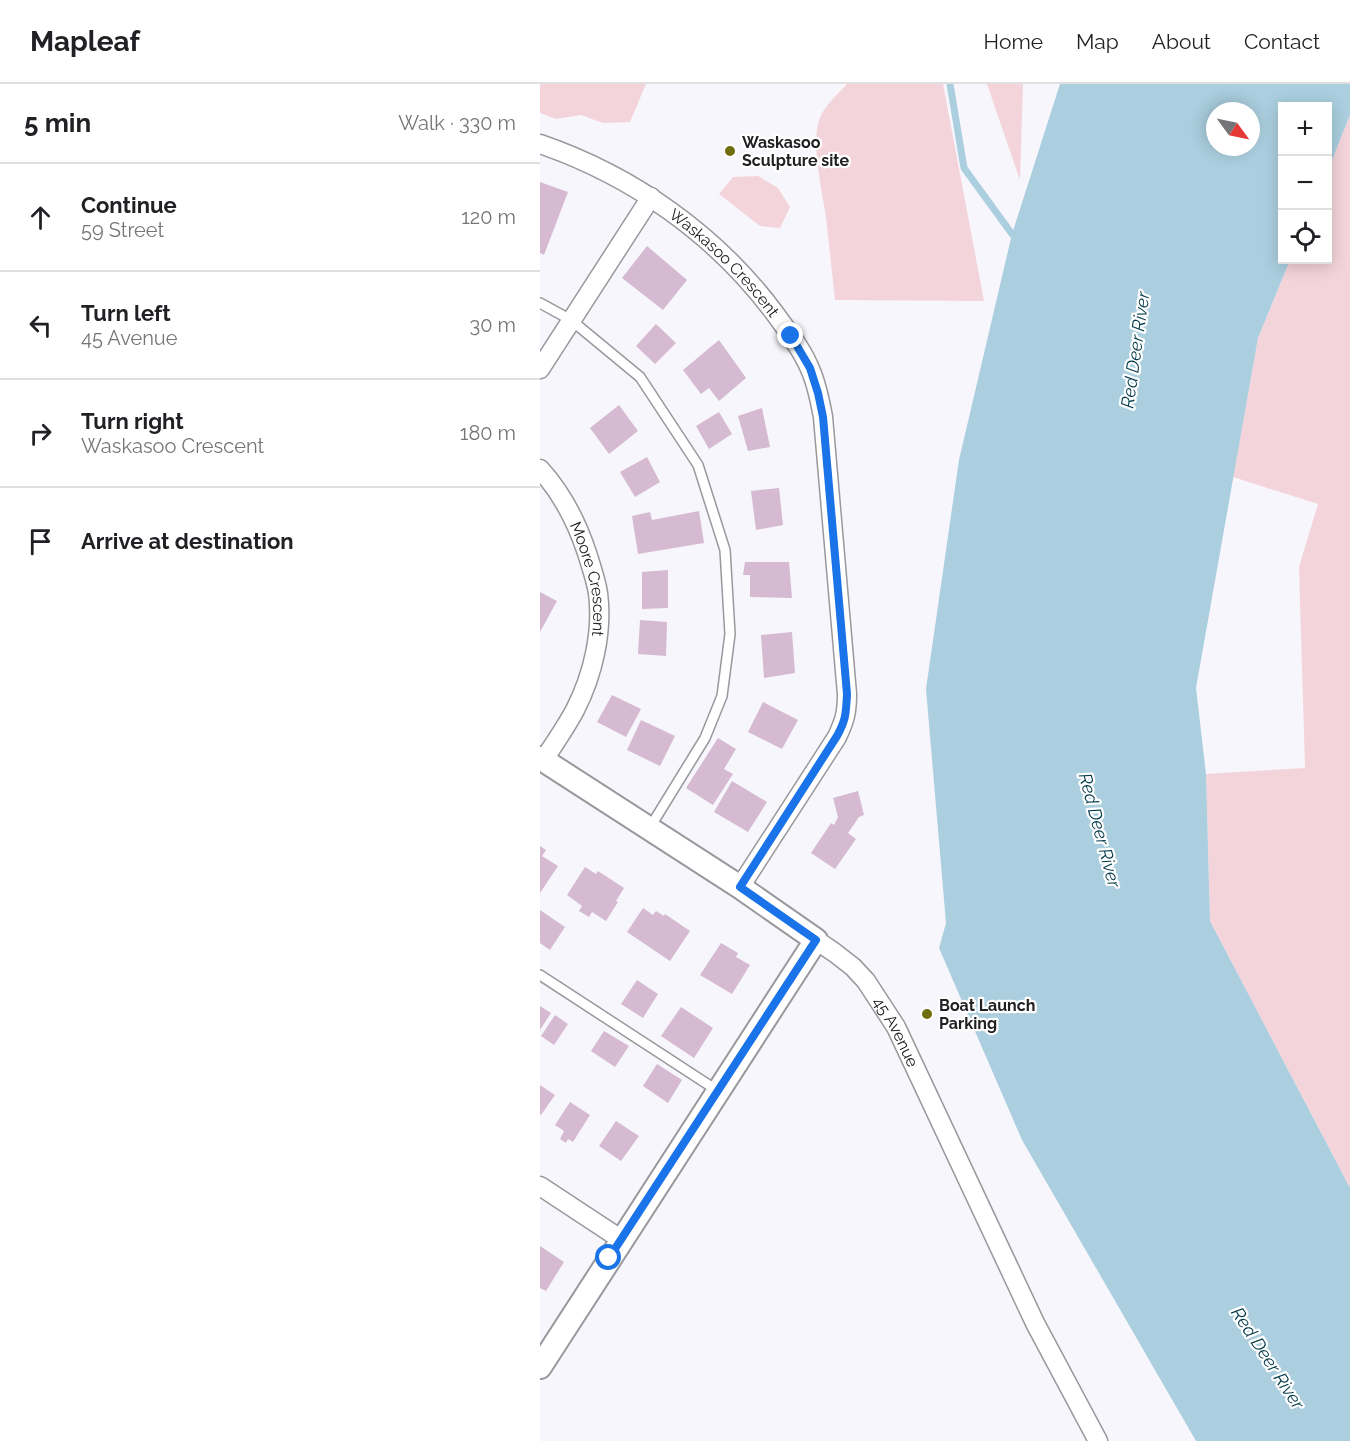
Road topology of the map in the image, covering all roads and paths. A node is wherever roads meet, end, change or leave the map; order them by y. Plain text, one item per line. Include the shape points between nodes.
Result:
1 (540, 144) edge
2 (651, 197) junction
3 (540, 303) edge
4 (572, 320) junction
5 (540, 369) edge
6 (540, 469) edge
7 (542, 760) edge
8 (649, 829) junction
9 (740, 887) junction
10 (816, 940) junction
11 (540, 975) edge
12 (718, 1091) junction
13 (540, 1186) edge
14 (622, 1240) junction
15 (540, 1367) edge
16 (1098, 1441) edge

1 - 2 street, Waskasoo Crescent via 600,168
2 - 4 street
2 - 9 street, Waskasoo Crescent via 714,246 765,300 810,368 823,417 847,694 845,722
3 - 4 lane
4 - 5 street
4 - 8 lane via 640,377 698,465 725,550 730,634 722,696 705,738
6 - 7 street, Moore Crescent via 580,530 598,592 599,614 585,687 575,710
7 - 8 street, 45 Avenue
8 - 9 street, 45 Avenue
9 - 10 street, 45 Avenue
10 - 12 street
10 - 16 street, 45 Avenue via 866,981 896,1027 1035,1323
11 - 12 lane
12 - 14 street
13 - 14 street
14 - 15 street

